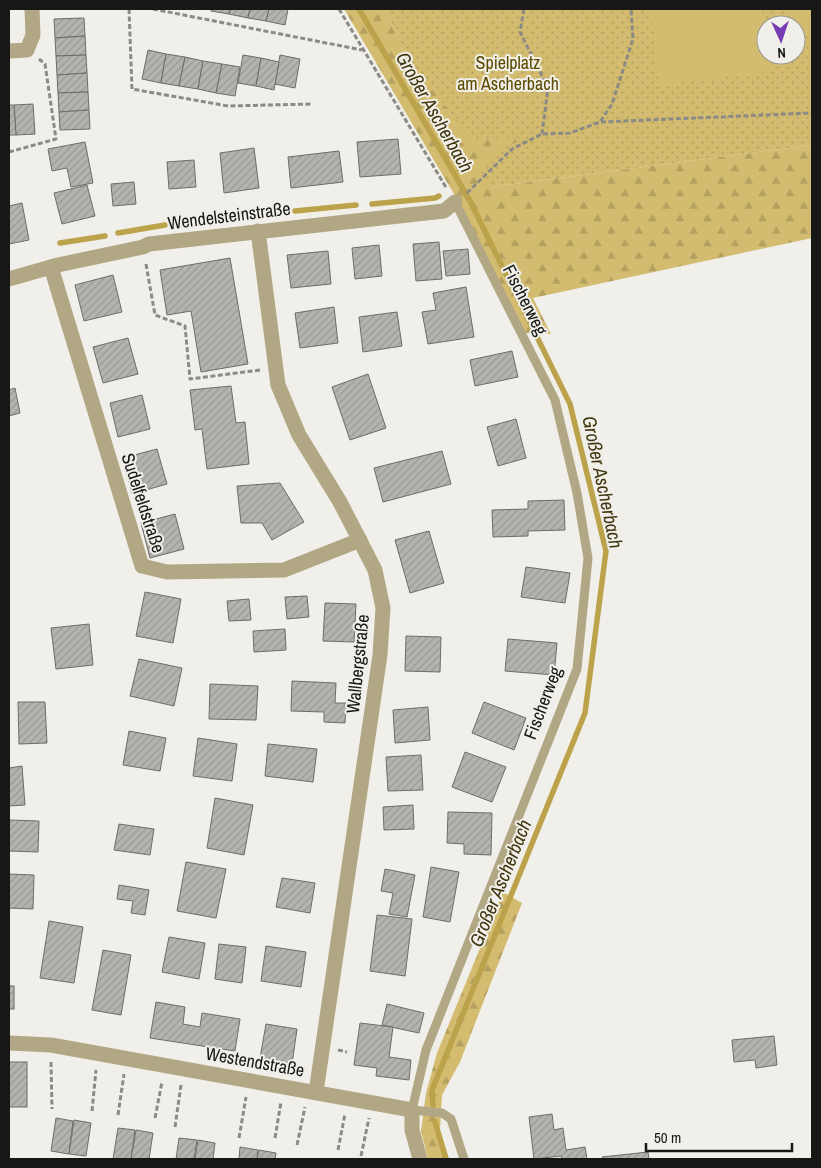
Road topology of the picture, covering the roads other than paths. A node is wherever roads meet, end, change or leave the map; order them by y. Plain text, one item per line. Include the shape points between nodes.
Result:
1 (32, 9) edge
2 (9, 51) edge
3 (455, 202) joint
4 (258, 231) junction
5 (51, 267) junction
6 (9, 278) edge
7 (360, 540) junction
8 (9, 1042) edge
9 (312, 1092) junction
10 (412, 1110) junction
11 (420, 1159) edge
12 (464, 1159) edge

1 - 2 street via 33,36 27,50
3 - 4 street, Wendelsteinstraße via 444,211
3 - 10 lane, Fischerweg via 555,400 577,493 588,558 577,669 426,1050
4 - 5 street, Wendelsteinstraße via 149,244
4 - 7 street, Wallbergstraße via 278,385 299,435
5 - 6 street, Wendelsteinstraße
5 - 7 street, Sudelfeldstraße via 142,566 167,572 284,570
7 - 9 street, Wallbergstraße via 375,570 383,608 380,655
8 - 9 street, Westendstraße via 51,1045
9 - 10 street, Westendstraße
10 - 11 street, Fischerweg via 412,1130
10 - 12 lane, Westendstraße via 442,1112 451,1119

